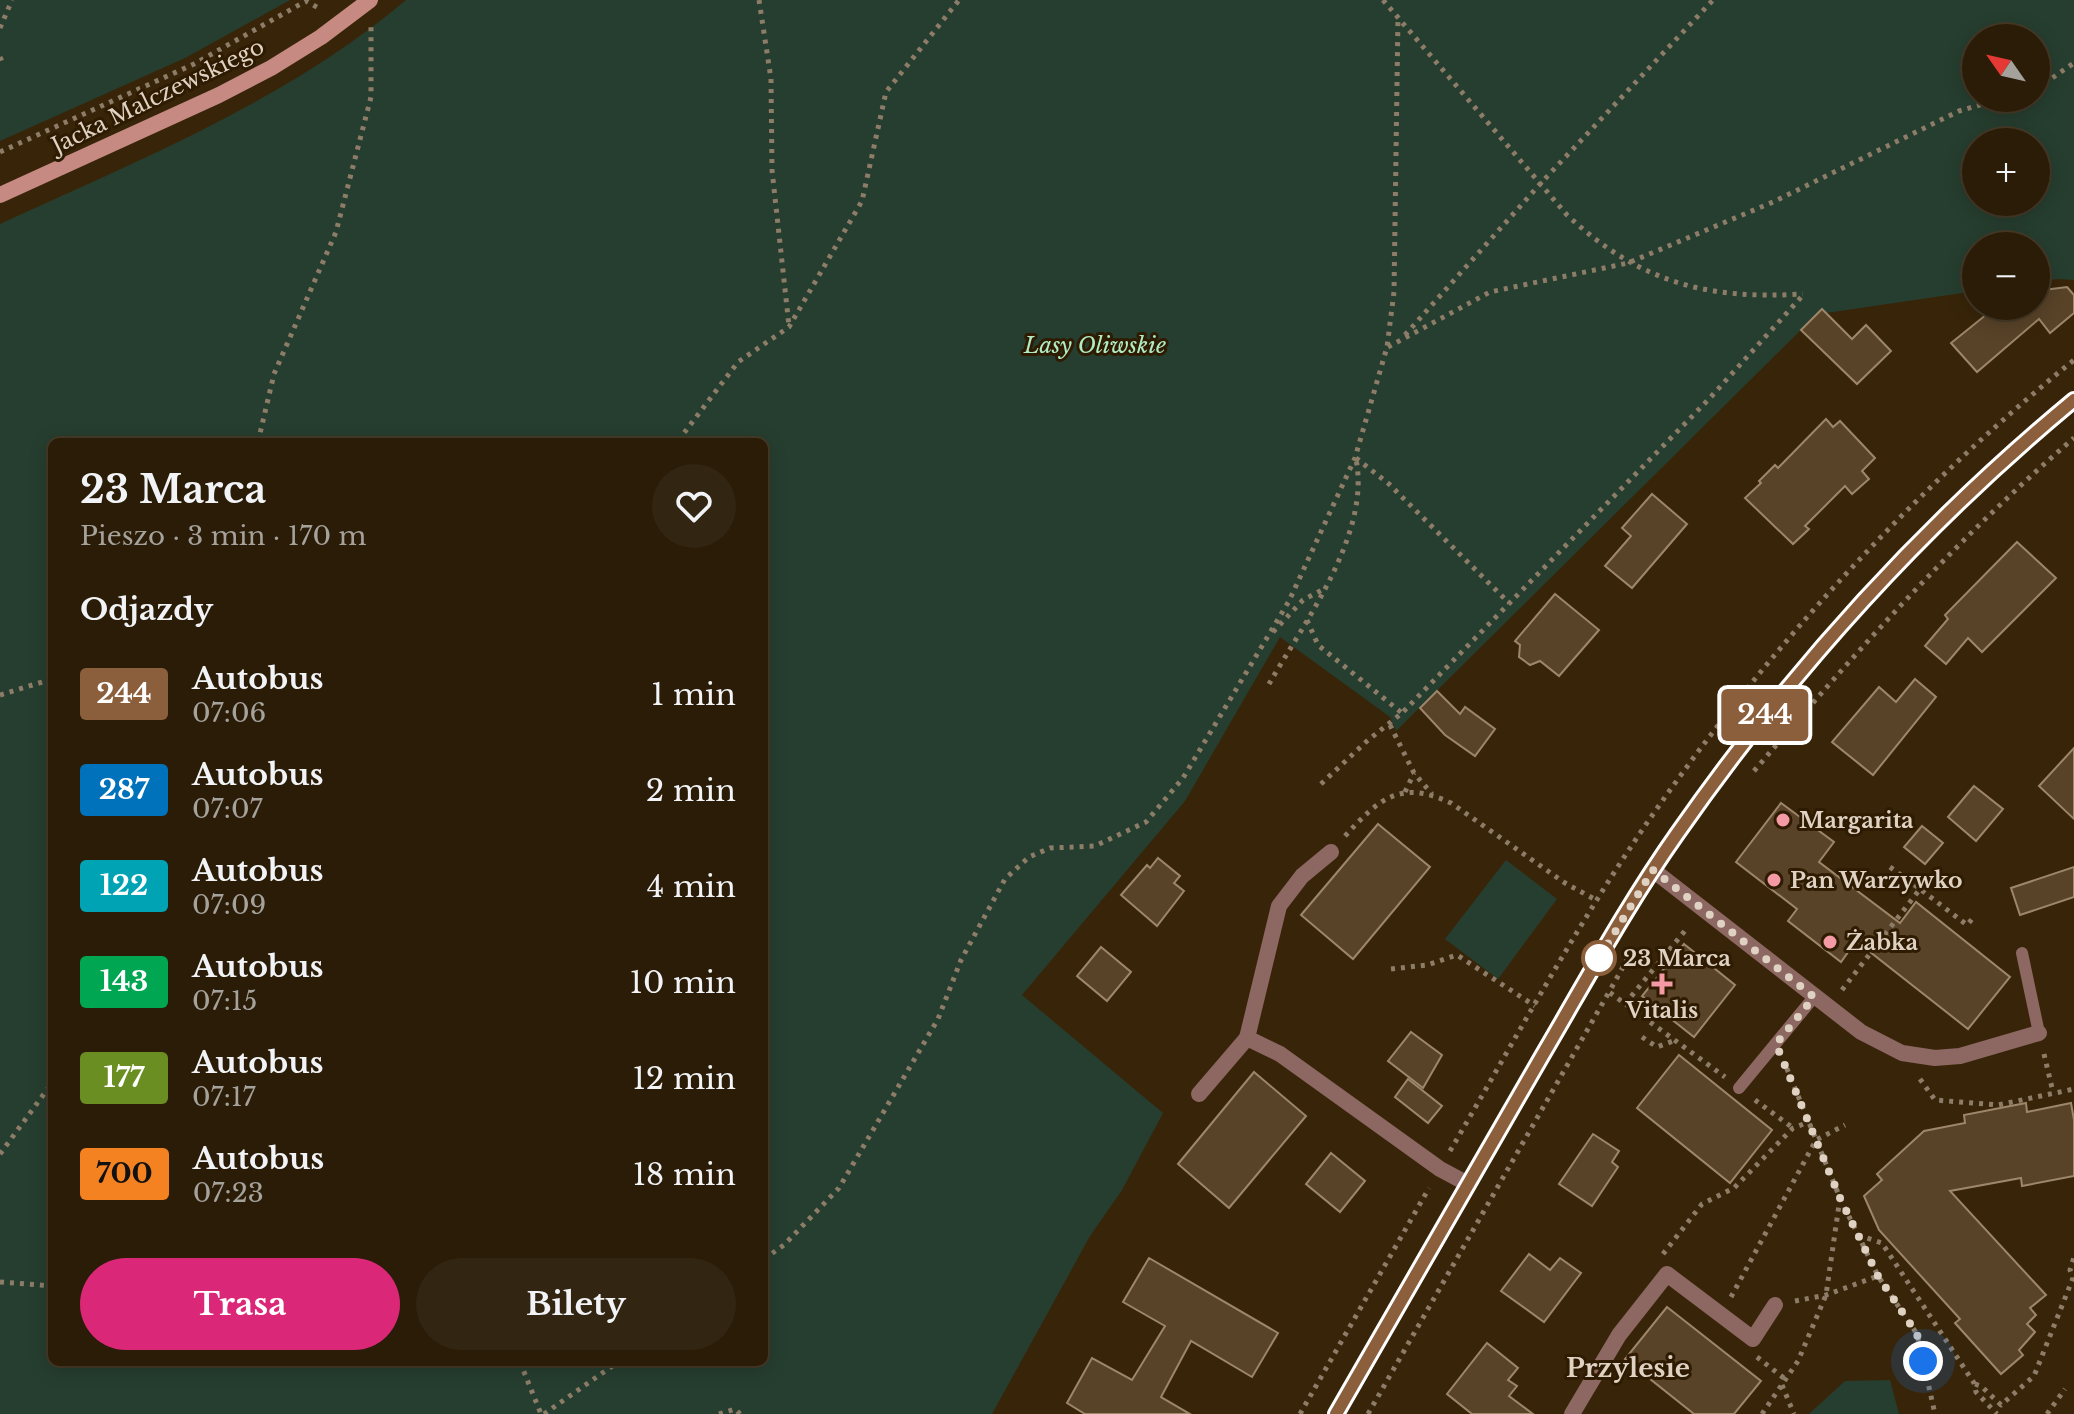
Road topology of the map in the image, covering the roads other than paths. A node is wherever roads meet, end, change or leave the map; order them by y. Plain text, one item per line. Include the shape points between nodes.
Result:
1 (370, 7) edge
2 (0, 195) edge
3 (2074, 400) edge
4 (1331, 852) road end
5 (1653, 870) junction
6 (2022, 953) dead end
7 (1814, 997) junction
8 (2039, 1033) joint
9 (1247, 1038) junction
10 (1739, 1088) road end
11 (1199, 1094) dead end
12 (1468, 1184) junction
13 (1775, 1305) road end
14 (1337, 1414) edge
15 (1572, 1414) edge

1 - 2 main road, Jacka Malczewskiego via 219,95
3 - 5 street via 1984,478 1860,602 1744,742
4 - 9 street via 1302,876 1279,906
5 - 7 street
5 - 12 street
6 - 8 lane
7 - 8 street via 1861,1032 1902,1053 1960,1056
7 - 10 lane
9 - 11 street
9 - 12 street via 1280,1054
12 - 14 street
13 - 15 street via 1753,1339 1667,1274 1619,1335

